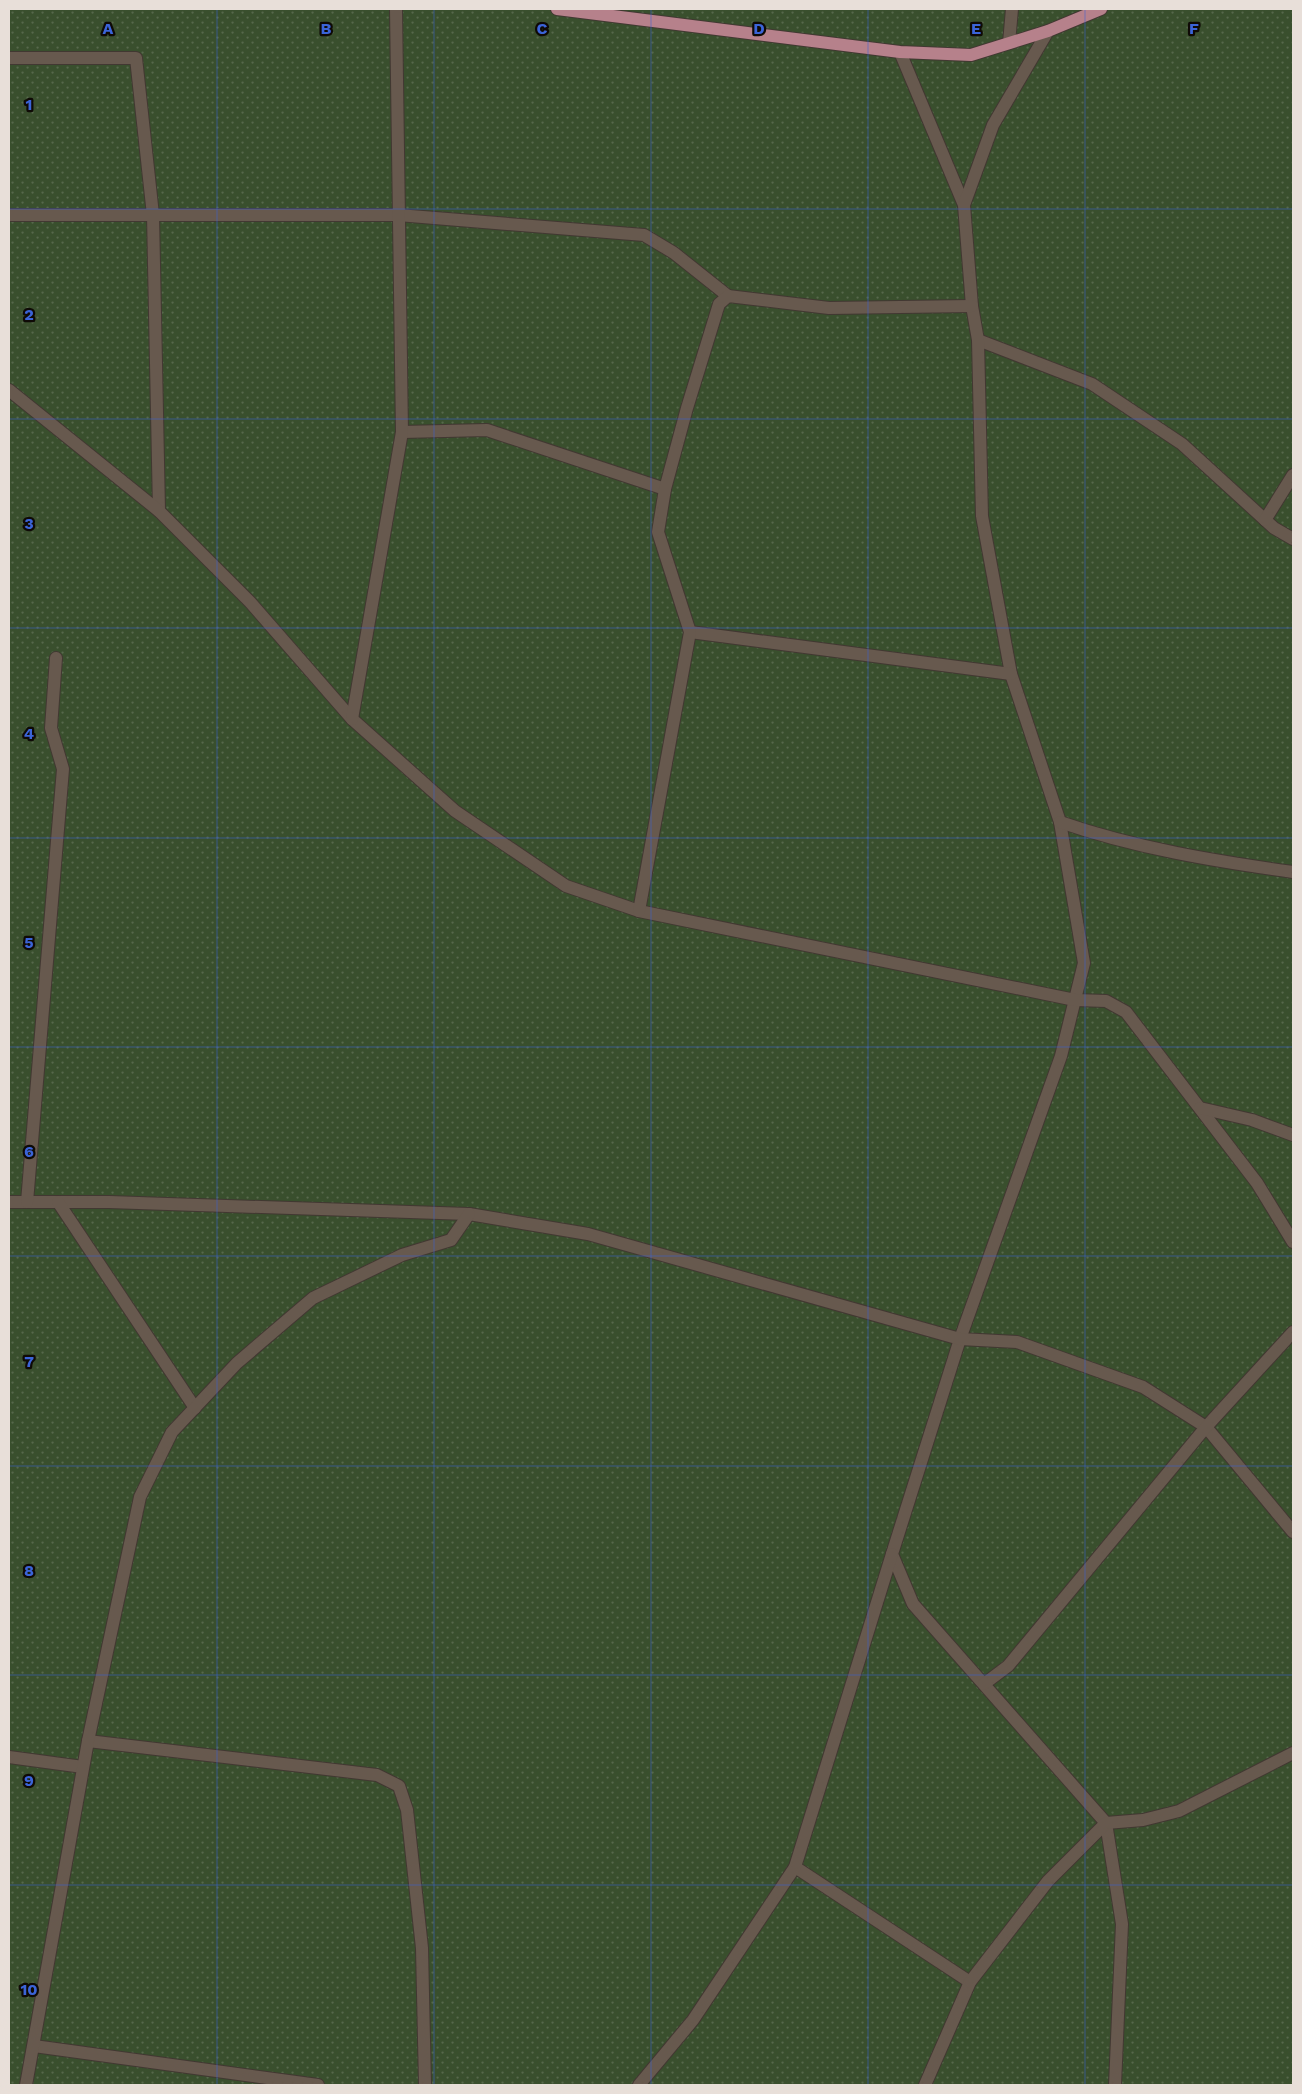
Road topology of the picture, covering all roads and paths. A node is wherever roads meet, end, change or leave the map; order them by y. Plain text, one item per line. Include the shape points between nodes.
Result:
1 (396, 9) edge
2 (558, 9) edge
3 (1012, 9) edge
4 (1101, 9) edge
5 (1048, 31) junction
6 (1009, 43) junction
7 (900, 52) junction
8 (9, 58) edge
9 (964, 205) junction
10 (9, 215) edge
11 (153, 215) junction
12 (398, 215) junction
13 (728, 296) junction
14 (972, 306) junction
15 (978, 340) junction
16 (9, 390) edge
17 (402, 432) junction
18 (1293, 475) edge
19 (665, 489) junction
20 (159, 511) junction
21 (1265, 520) junction
22 (1293, 539) edge
23 (690, 632) junction
24 (56, 658) dead end
25 (1011, 674) junction
26 (352, 719) junction
27 (1060, 822) junction
28 (1293, 872) edge
29 (639, 911) junction
30 (1075, 1000) junction
31 (1200, 1108) junction
32 (1293, 1134) edge
33 (9, 1202) edge
34 (27, 1202) junction
35 (58, 1202) junction
36 (469, 1214) junction
37 (1293, 1242) edge
38 (1293, 1332) edge
39 (960, 1339) junction
40 (195, 1408) junction
41 (1206, 1427) junction
42 (1293, 1532) edge
43 (892, 1554) junction
44 (984, 1684) junction
45 (88, 1741) junction
46 (1293, 1753) edge
47 (9, 1757) edge
48 (83, 1767) junction
49 (1106, 1823) junction
50 (795, 1867) junction
51 (970, 1982) junction
52 (34, 2046) junction
53 (26, 2085) edge
54 (318, 2085) edge
55 (425, 2085) edge
56 (639, 2085) edge
57 (925, 2085) edge
58 (1115, 2085) edge

1 - 12 street
2 - 7 main road
3 - 6 street
4 - 5 main road
5 - 6 main road
5 - 9 street via 993,125
6 - 7 main road via 971,55
7 - 9 street
8 - 11 street via 136,58
9 - 14 street
10 - 11 street
11 - 12 street
11 - 20 street
12 - 13 street via 644,235 674,253
12 - 17 street
13 - 14 street via 829,308
13 - 19 street via 719,304
14 - 15 street
15 - 21 street via 1092,384 1182,444
15 - 25 street via 982,516
16 - 20 street
17 - 19 street via 487,430
17 - 26 street
18 - 21 street
19 - 23 street via 658,532
20 - 26 street via 250,602
21 - 22 street
23 - 25 street
23 - 29 street
24 - 34 street via 51,728 63,769
25 - 27 street
26 - 29 street via 455,811 566,886
27 - 28 street via 1136,844
27 - 30 street via 1084,963
29 - 30 street
30 - 31 street via 1106,1001 1126,1012
30 - 39 street via 1062,1056
31 - 32 street
31 - 37 street via 1258,1183
33 - 34 street
34 - 35 street
35 - 36 street
35 - 40 street
36 - 39 street via 588,1234
36 - 40 street via 451,1240 402,1254 313,1298 237,1363
38 - 41 street
39 - 41 street via 1017,1342 1143,1387
39 - 43 street
40 - 45 street via 172,1432 140,1496
41 - 42 street
41 - 44 street via 1008,1666
43 - 44 street via 913,1604
43 - 50 street
44 - 49 street
45 - 48 street
45 - 55 street via 377,1775 399,1786 407,1810 422,1948
46 - 49 street via 1179,1811 1143,1820
47 - 48 street
48 - 52 street
49 - 51 street via 1048,1881
49 - 58 street via 1122,1924
50 - 51 street
50 - 56 street via 693,2020
51 - 57 street
52 - 53 street
52 - 54 street

